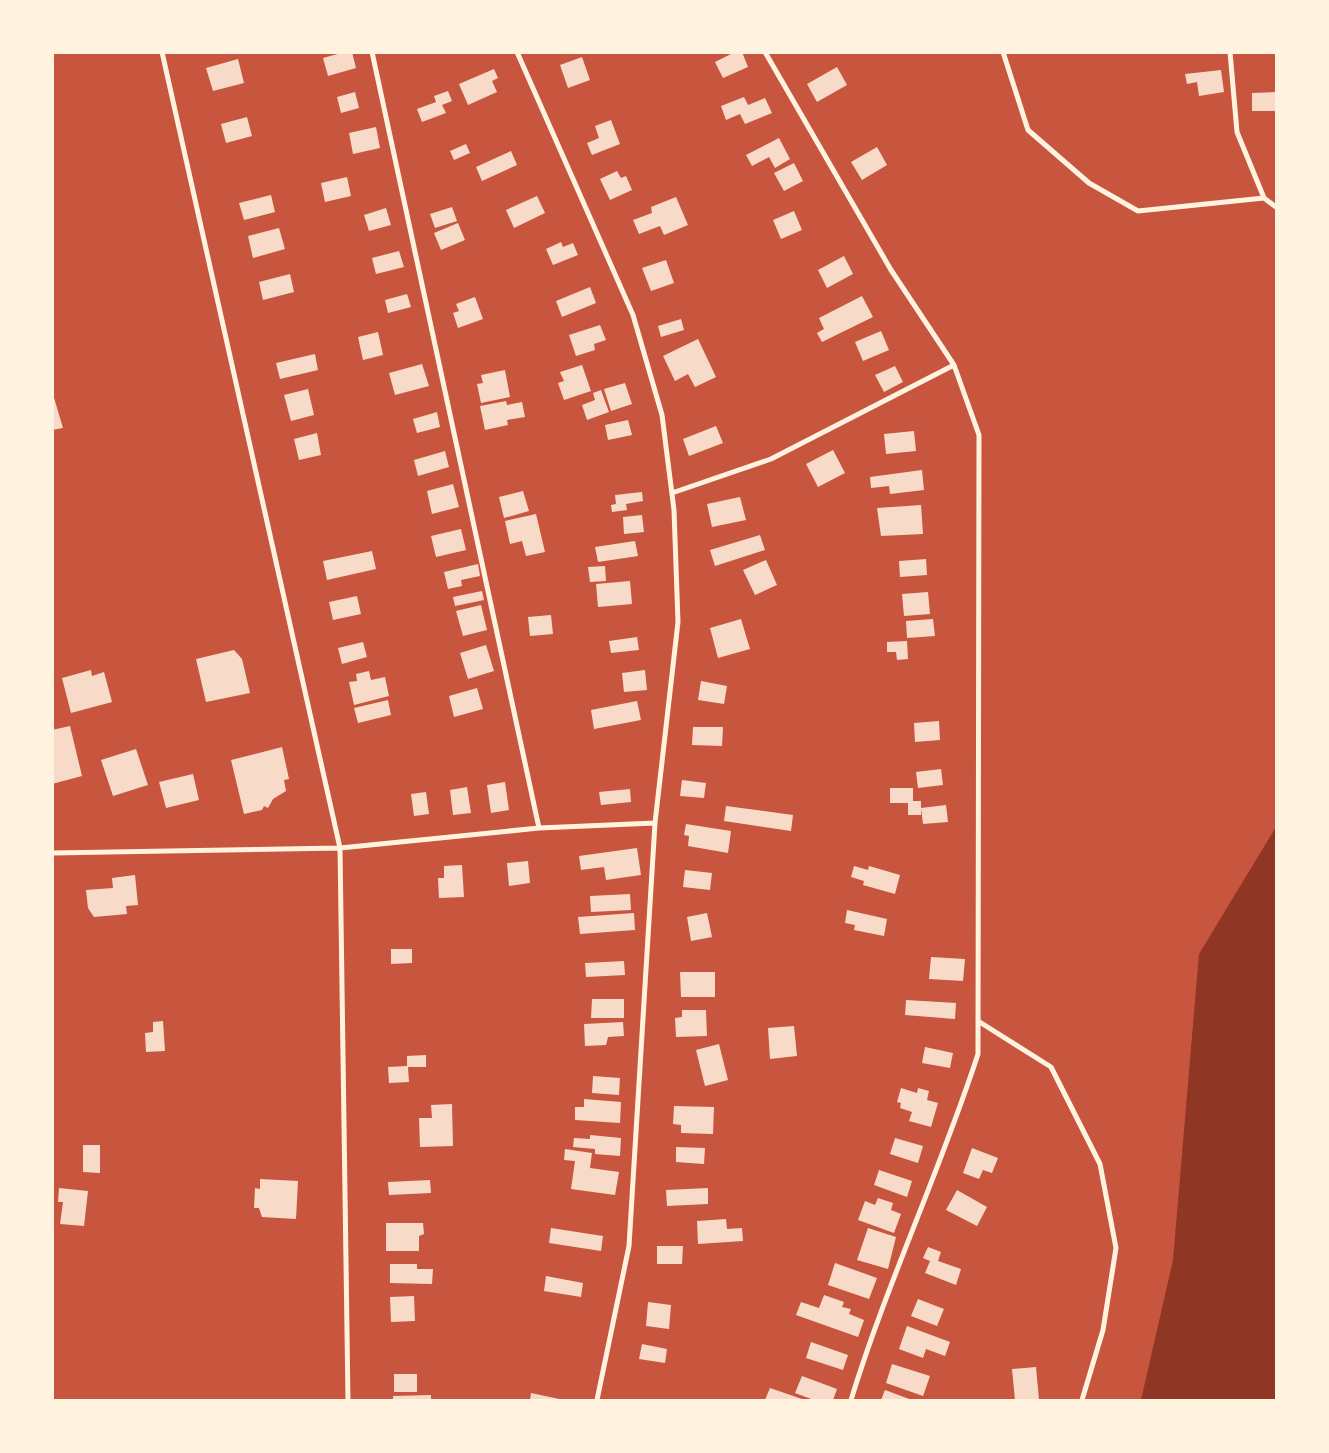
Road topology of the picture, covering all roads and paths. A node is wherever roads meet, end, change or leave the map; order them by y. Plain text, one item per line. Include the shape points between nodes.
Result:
1 (162, 52) edge
2 (372, 52) edge
3 (516, 52) edge
4 (765, 52) edge
5 (1003, 52) edge
6 (1230, 52) edge
7 (1264, 198) junction
8 (1276, 207) edge
9 (954, 365) junction
10 (672, 493) junction
11 (655, 823) junction
12 (539, 828) junction
13 (340, 848) junction
14 (52, 853) edge
15 (978, 1021) junction
16 (348, 1400) edge
17 (597, 1400) edge
18 (851, 1400) edge
19 (1082, 1400) edge

1 - 13 street
2 - 12 street
3 - 10 street via 633,315 662,415
4 - 9 street via 891,270
5 - 7 street via 1028,130 1089,183 1138,211
6 - 7 street via 1238,132
7 - 8 street
9 - 10 street via 772,459
9 - 15 street via 979,435
10 - 11 street via 678,622
11 - 12 street
11 - 17 street via 629,1246
12 - 13 street
13 - 14 street
13 - 16 street
15 - 18 street via 978,1054 955,1124 911,1232
15 - 19 street via 1051,1067 1100,1164 1116,1248 1103,1330

